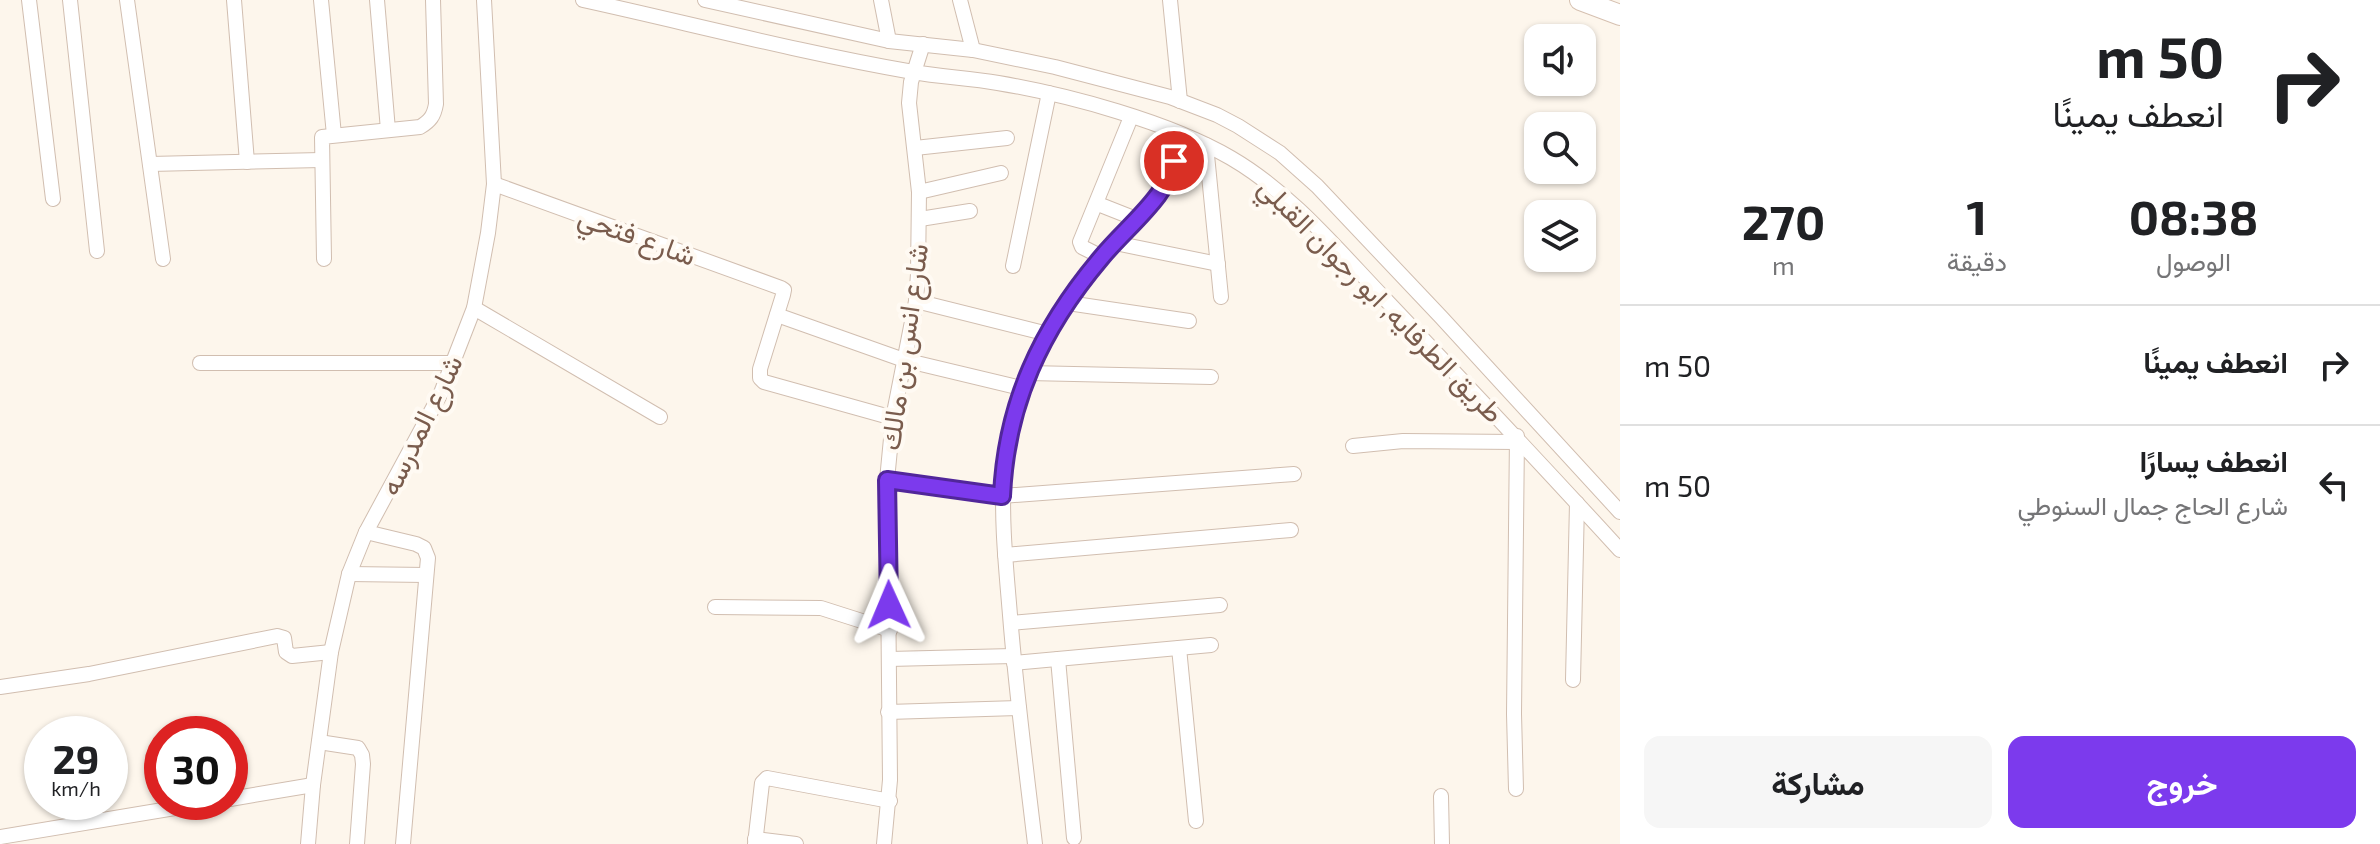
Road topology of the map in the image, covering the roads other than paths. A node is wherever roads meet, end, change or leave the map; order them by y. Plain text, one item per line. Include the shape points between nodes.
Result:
1 (29, 0) edge
2 (70, 0) edge
3 (127, 0) edge
4 (234, 0) edge
5 (321, 0) edge
6 (377, 0) edge
7 (433, 0) edge
8 (484, 0) edge
9 (583, 0) edge
10 (705, 0) edge
11 (881, 0) edge
12 (960, 0) edge
13 (1170, 0) edge
14 (1580, 0) edge
15 (1612, 9) edge
16 (889, 41) junction
17 (923, 44) junction
18 (973, 50) junction
19 (914, 72) junction
20 (1049, 93) junction
21 (1180, 101) junction
22 (1131, 117) junction
23 (388, 130) junction
24 (328, 136) junction
25 (1184, 136) junction
26 (1007, 138) dead end
27 (1206, 145) junction
28 (915, 148) junction
29 (321, 160) junction
30 (247, 162) junction
31 (150, 164) junction
32 (1001, 173) dead end
33 (494, 184) junction
34 (919, 192) junction
35 (53, 199) dead end
36 (1098, 204) junction
37 (970, 211) dead end
38 (920, 219) junction
39 (1136, 219) junction
40 (1115, 243) junction
41 (97, 251) dead end
42 (1102, 257) junction
43 (163, 259) dead end
44 (324, 259) dead end
45 (1218, 264) junction
46 (1013, 266) dead end
47 (1221, 297) dead end
48 (916, 301) junction
49 (1068, 303) junction
50 (474, 308) junction
51 (777, 315) junction
52 (1189, 321) dead end
53 (1048, 334) junction
54 (904, 360) junction
55 (200, 363) dead end
56 (454, 363) junction
57 (1211, 377) dead end
58 (1025, 380) junction
59 (660, 417) dead end
60 (893, 418) junction
61 (1516, 439) junction
62 (1353, 446) dead end
63 (1294, 474) dead end
64 (887, 480) junction
65 (1002, 496) junction
66 (1577, 503) junction
67 (1620, 512) edge
68 (1291, 530) dead end
69 (366, 532) junction
70 (1620, 550) edge
71 (1005, 555) junction
72 (349, 574) junction
73 (426, 575) junction
74 (1220, 605) dead end
75 (715, 607) dead end
76 (1011, 623) junction
77 (890, 630) junction
78 (1211, 645) dead end
79 (1179, 648) junction
80 (331, 652) junction
81 (889, 659) junction
82 (1014, 659) junction
83 (1058, 659) junction
84 (1573, 680) dead end
85 (0, 687) edge
86 (1019, 708) junction
87 (888, 712) junction
88 (319, 742) junction
89 (313, 785) junction
90 (1516, 789) dead end
91 (248, 796) edge
92 (1441, 796) dead end
93 (890, 801) junction
94 (144, 813) edge
95 (1196, 821) dead end
96 (0, 837) edge
97 (1074, 838) dead end
98 (755, 842) edge
99 (308, 844) edge
100 (357, 844) edge
101 (403, 844) edge
102 (796, 844) edge
103 (884, 844) edge
104 (1035, 844) edge
105 (1442, 844) edge

1 - 35 street
2 - 41 street
3 - 31 street
4 - 30 street
5 - 24 street
6 - 23 street
7 - 23 street via 434,114 420,127
8 - 33 street, شارع المدرسه
9 - 19 street, طريق الطرفايه, ابو رجوان القبلي
10 - 16 street, طريق الطرفايه, ابو رجوان القبلي
11 - 16 street
12 - 18 street
13 - 21 street
14 - 15 street
16 - 17 street, طريق الطرفايه, ابو رجوان القبلي
17 - 18 street, طريق الطرفايه, ابو رجوان القبلي
17 - 19 street, شارع انس بن مالك
18 - 21 street, طريق الطرفايه, ابو رجوان القبلي
19 - 20 street, طريق الطرفايه, ابو رجوان القبلي
19 - 28 street, شارع انس بن مالك via 909,103
20 - 22 street, طريق الطرفايه, ابو رجوان القبلي
20 - 46 street
21 - 67 street, طريق الطرفايه, ابو رجوان القبلي via 1238,126 1308,177
22 - 25 street, طريق الطرفايه, ابو رجوان القبلي
22 - 36 street
23 - 24 street
24 - 29 street
25 - 27 street, طريق الطرفايه, ابو رجوان القبلي
25 - 39 street via 1164,186
26 - 28 street
27 - 45 street
27 - 61 street, طريق الطرفايه, ابو رجوان القبلي via 1291,203
28 - 34 street, شارع انس بن مالك
29 - 30 street
29 - 44 street
30 - 31 street
31 - 43 street
32 - 34 street
33 - 50 street, شارع المدرسه
33 - 51 street, شارع فتحي via 781,288
34 - 38 street, شارع انس بن مالك
36 - 39 street
36 - 42 street via 1080,244
37 - 38 street
38 - 48 street, شارع انس بن مالك
39 - 40 street
40 - 42 street
40 - 45 street
42 - 49 street
45 - 47 street
48 - 53 street
48 - 54 street, شارع انس بن مالك
49 - 52 street
49 - 53 street
50 - 56 street, شارع المدرسه
50 - 59 street
51 - 54 street
51 - 60 street via 760,369 764,382
53 - 58 street
54 - 58 street
54 - 60 street, شارع انس بن مالك
55 - 56 street
56 - 69 street, شارع المدرسه
57 - 58 street
58 - 65 street via 1009,430
60 - 64 street, شارع انس بن مالك
61 - 62 street
61 - 66 street, طريق الطرفايه, ابو رجوان القبلي
61 - 90 street
63 - 65 street
64 - 65 street
64 - 77 street, شارع انس بن مالك
65 - 71 street
66 - 70 street, طريق الطرفايه, ابو رجوان القبلي
66 - 84 street
68 - 71 street
69 - 72 street, شارع المدرسه
69 - 73 street via 424,548
71 - 76 street
72 - 73 street
72 - 80 street, شارع المدرسه
73 - 101 street
74 - 76 street
75 - 77 street via 821,608
76 - 82 street
77 - 81 street, شارع انس بن مالك
78 - 79 street
79 - 83 street
79 - 95 street
80 - 85 street via 292,656 284,638 277,636
80 - 88 street, شارع المدرسه
81 - 82 street
81 - 87 street, شارع انس بن مالك
82 - 83 street
82 - 86 street
83 - 97 street
86 - 87 street
86 - 104 street
87 - 93 street, شارع انس بن مالك
88 - 89 street, شارع المدرسه
88 - 100 street via 358,748 362,755
89 - 91 street
89 - 99 street, شارع المدرسه
92 - 105 street
93 - 98 street via 767,778
93 - 103 street, شارع انس بن مالك
94 - 96 street
98 - 102 street

